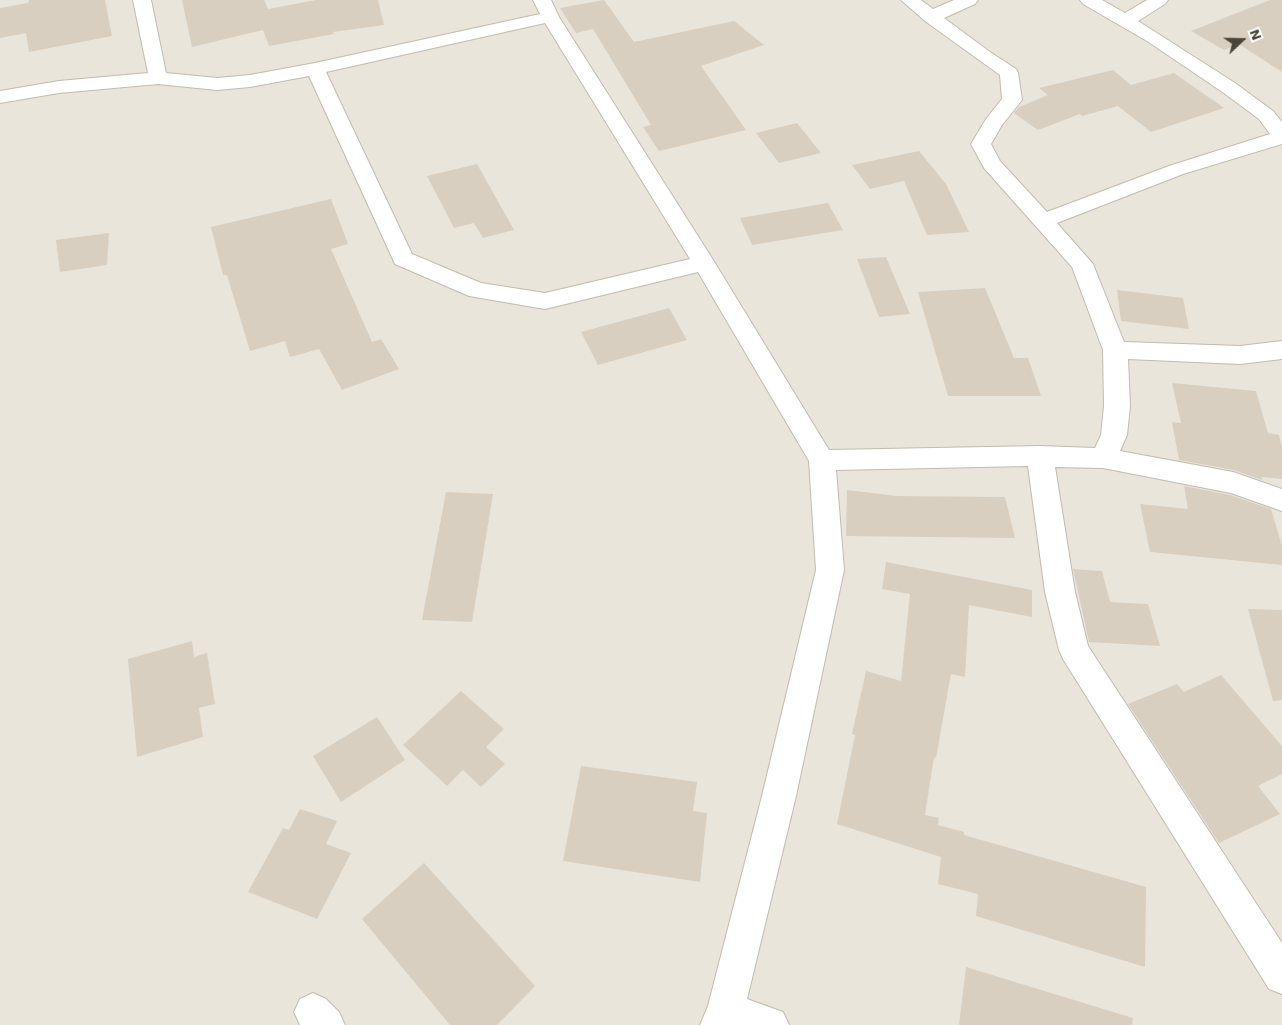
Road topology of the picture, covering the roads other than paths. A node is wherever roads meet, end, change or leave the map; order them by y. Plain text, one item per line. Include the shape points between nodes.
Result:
1 (142, 0) edge
2 (910, 0) edge
3 (969, 0) edge
4 (1088, 0) edge
5 (1159, 0) edge
6 (546, 8) edge
7 (931, 17) junction
8 (1126, 21) junction
9 (314, 69) junction
10 (158, 78) junction
11 (0, 97) edge
12 (1282, 137) edge
13 (1043, 221) junction
14 (704, 263) junction
15 (1115, 350) junction
16 (1282, 350) edge
17 (1040, 456) junction
18 (1103, 458) junction
19 (822, 460) junction
20 (1282, 500) edge
21 (1282, 976) edge
22 (723, 1018) edge
23 (770, 1025) edge

1 - 10 street
2 - 7 street
3 - 7 street
4 - 8 street
5 - 8 street
6 - 9 street
6 - 14 street
7 - 13 street via 1009,73 1012,100 980,144 991,164
8 - 12 street via 1228,87 1266,116
9 - 10 street via 217,84
9 - 14 street via 403,259 477,290 545,301
10 - 11 street via 59,87
12 - 13 street via 1176,170
13 - 15 street via 1082,264
14 - 19 street
15 - 16 street via 1240,355
15 - 18 street via 1117,406 1114,435
17 - 18 street
17 - 19 street
17 - 21 street via 1060,592 1074,650
18 - 20 street via 1233,483
19 - 22 street via 830,570 779,796
22 - 23 street

